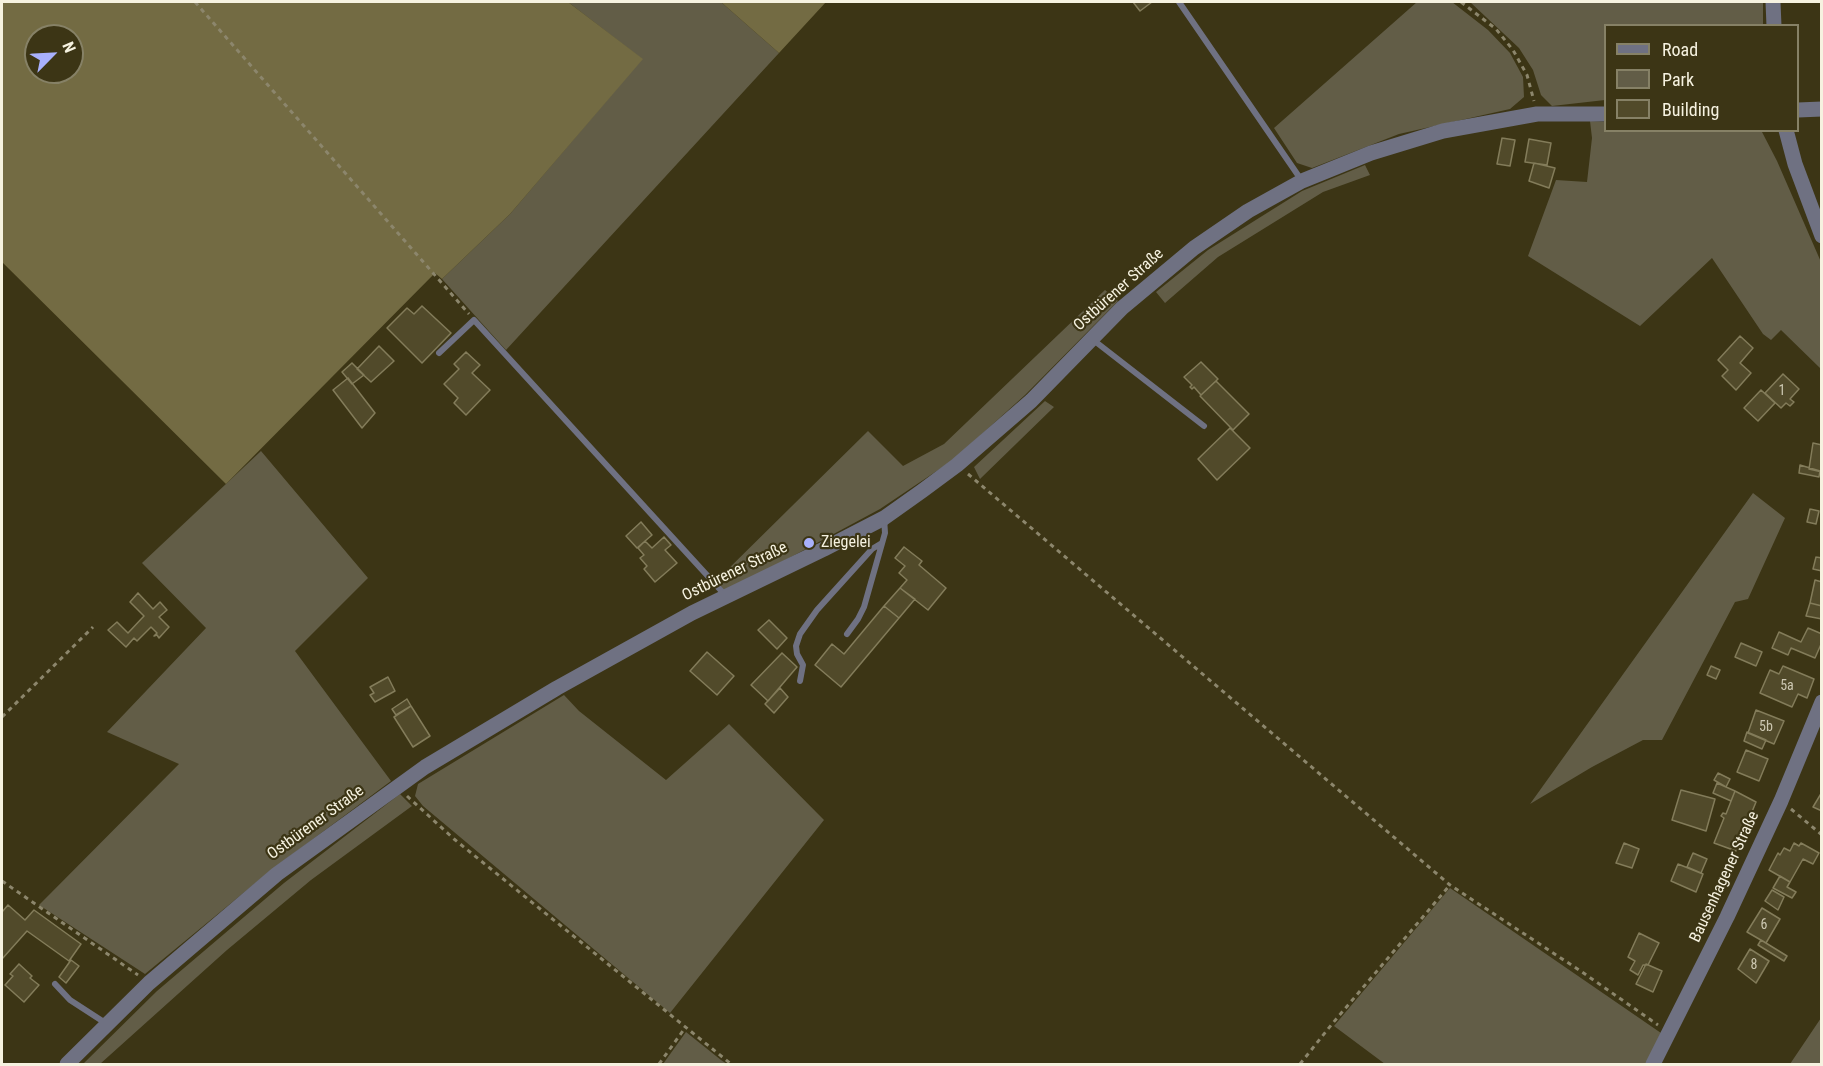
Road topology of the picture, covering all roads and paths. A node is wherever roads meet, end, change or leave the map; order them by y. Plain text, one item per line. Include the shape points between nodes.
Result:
1 (195, 2) edge
2 (1179, 2) edge
3 (1461, 2) edge
4 (1773, 2) edge
5 (1773, 24) edge
6 (1821, 109) edge
7 (1799, 110) edge
8 (1537, 114) junction
9 (1604, 114) edge
10 (1787, 132) edge
11 (1302, 181) junction
12 (1821, 236) edge
13 (474, 320) junction
14 (1091, 338) junction
15 (440, 353) dead end
16 (1204, 426) dead end
17 (957, 465) junction
18 (884, 518) junction
19 (882, 543) junction
20 (726, 596) junction
21 (93, 627) dead end
22 (846, 634) dead end
23 (800, 681) dead end
24 (1821, 702) edge
25 (2, 717) edge
26 (397, 787) junction
27 (1781, 801) junction
28 (1821, 835) edge
29 (2, 881) edge
30 (1450, 885) junction
31 (149, 983) junction
32 (55, 984) dead end
33 (108, 1024) junction
34 (685, 1029) junction
35 (1669, 1033) junction
36 (68, 1065) edge
37 (659, 1065) edge
38 (730, 1065) edge
39 (1300, 1065) edge
40 (1653, 1065) edge

1 - 13 path
2 - 11 lane
3 - 8 path via 1496,29 1513,50 1527,75
4 - 5 street
6 - 7 street
8 - 9 street, Ostbürener Straße
8 - 11 street, Ostbürener Straße via 1443,131 1371,153
10 - 12 street
11 - 14 street, Ostbürener Straße via 1194,248
13 - 15 lane
13 - 20 lane
14 - 16 lane
14 - 17 street, Ostbürener Straße via 1031,401
17 - 18 street, Ostbürener Straße
17 - 30 path
18 - 19 lane
18 - 20 street, Ostbürener Straße
19 - 22 lane via 864,608
19 - 23 lane via 817,610 800,634 796,646 803,665
20 - 26 street, Ostbürener Straße via 557,688
21 - 25 path
24 - 27 street, Bausenhagener Straße
26 - 31 street, Ostbürener Straße via 277,874
26 - 34 path via 454,839
27 - 28 path
27 - 35 street, Bausenhagener Straße
29 - 31 path
30 - 35 path
30 - 39 path
31 - 33 street, Ostbürener Straße
32 - 33 lane via 70,1000
33 - 36 street, Ostbürener Straße
34 - 37 path
34 - 38 path
35 - 40 street, Bausenhagener Straße

